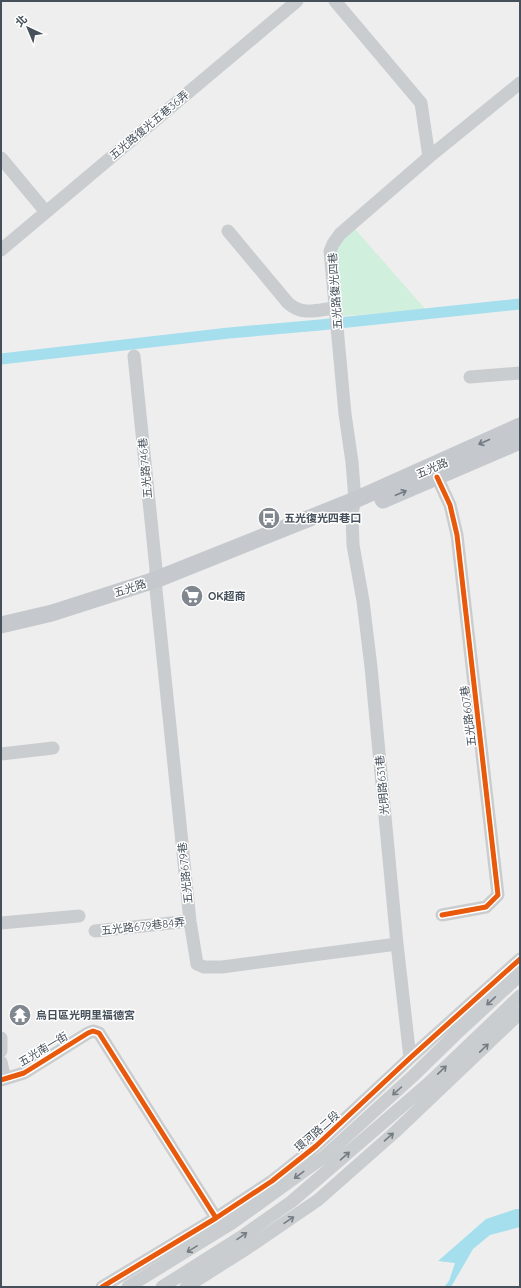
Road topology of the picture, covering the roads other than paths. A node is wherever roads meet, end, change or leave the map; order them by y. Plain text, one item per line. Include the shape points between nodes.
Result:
1 (297, 1) edge
2 (334, 1) edge
3 (520, 83) edge
4 (429, 157) junction
5 (1, 158) edge
6 (46, 212) junction
7 (228, 231) dead end
8 (1, 250) edge
9 (336, 318) junction
10 (134, 356) dead end
11 (520, 373) edge
12 (470, 377) dead end
13 (520, 426) edge
14 (520, 441) edge
15 (437, 477) junction
16 (354, 506) junction
17 (156, 585) junction
18 (1, 625) edge
19 (1, 637) edge
20 (53, 748) dead end
21 (1, 754) edge
22 (442, 915) dead end
23 (79, 916) dead end
24 (190, 921) junction
25 (1, 923) edge
26 (95, 931) dead end
27 (397, 944) junction
28 (520, 959) edge
29 (520, 975) edge
30 (520, 996) edge
31 (520, 1013) edge
32 (1, 1038) edge
33 (1, 1050) edge
34 (410, 1058) junction
35 (1, 1062) edge
36 (3, 1080) edge
37 (216, 1218) junction
38 (102, 1287) edge
39 (128, 1287) edge
40 (162, 1287) edge
41 (186, 1287) edge

1 - 6 street, 五光路復光五巷36弄
2 - 4 street via 421,103
3 - 4 street, 五光路復光四巷
4 - 9 street, 五光路復光四巷 via 340,234 333,244 330,252
5 - 6 street
6 - 8 street, 五光路復光五巷36弄
7 - 9 street via 292,307 303,312
9 - 16 street, 五光路復光四巷 via 352,462
10 - 17 street, 五光路746巷
11 - 12 street
13 -> 16 main road, 五光路
14 - 15 main road, 五光路
16 -> 15 main road, 五光路
15 - 22 street, 五光路607巷 via 450,505 457,535 498,895 486,907
16 - 17 main road, 五光路
16 - 27 street, 光明路631巷 via 353,546 371,667
17 - 18 main road, 五光路
17 - 19 main road, 五光路 via 55,623
17 - 24 street, 五光路679巷
20 - 21 street
23 - 25 street
24 - 26 street, 五光路679巷84弄
24 - 27 street, 五光路679巷 via 197,964 204,967 222,967
27 - 34 street, 光明路631巷
28 - 34 street, 環河路二段
29 -> 39 street, 環河路二段 via 325,1156 232,1223
40 -> 30 street via 291,1202 429,1083
41 -> 31 street via 318,1200 396,1132
32 - 33 street
34 - 37 street, 環河路二段 via 316,1146 272,1181
35 - 36 street
36 - 37 street, 五光南一街 via 24,1073 93,1031 99,1033
37 - 38 street, 環河路二段

